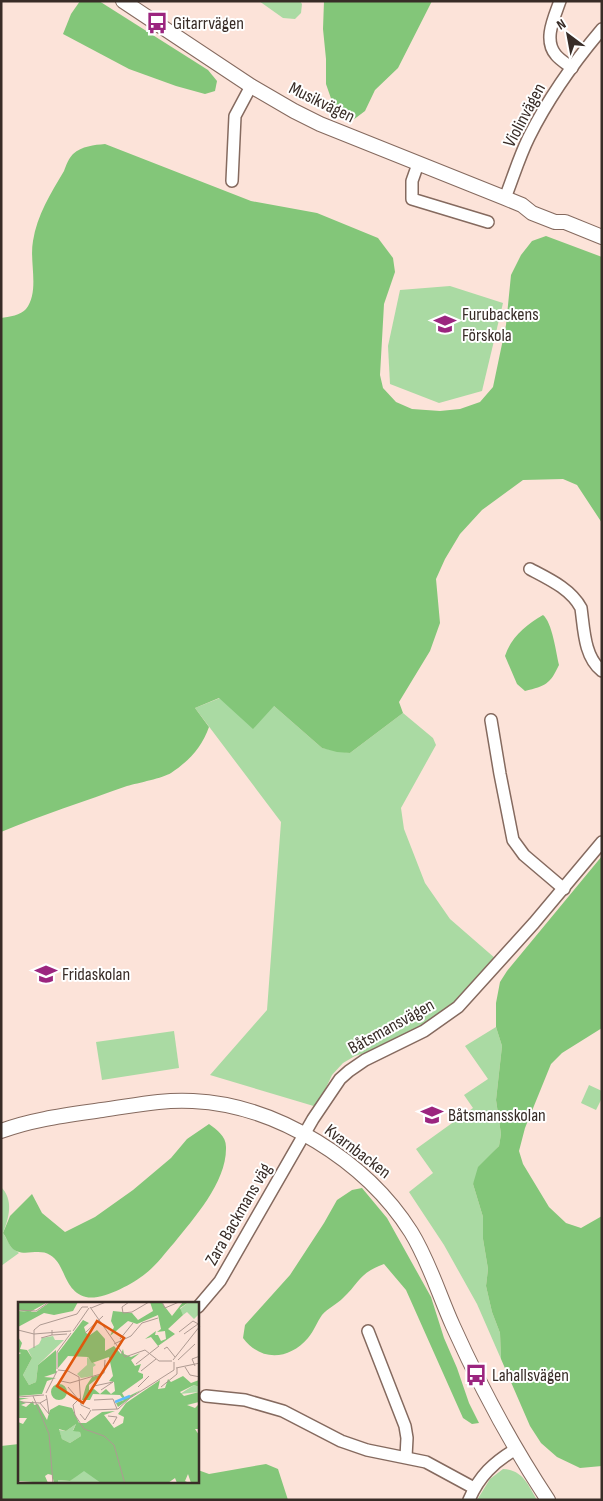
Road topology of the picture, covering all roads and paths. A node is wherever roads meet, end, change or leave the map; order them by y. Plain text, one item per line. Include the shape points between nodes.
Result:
1 (123, 1) edge
2 (560, 1) edge
3 (602, 29) edge
4 (572, 68) junction
5 (251, 86) junction
6 (418, 164) junction
7 (232, 181) dead end
8 (505, 198) junction
9 (488, 222) dead end
10 (602, 237) edge
11 (530, 569) dead end
12 (602, 671) edge
13 (492, 720) dead end
14 (602, 842) edge
15 (564, 889) junction
16 (1, 1132) edge
17 (304, 1134) junction
18 (199, 1306) edge
19 (368, 1331) dead end
20 (206, 1396) dead end
21 (516, 1449) junction
22 (406, 1457) junction
23 (474, 1488) junction
24 (469, 1500) edge
25 (548, 1500) edge

1 - 5 street, Musikvägen
2 - 4 street via 551,24 550,40 556,56
3 - 4 street, Violinvägen
4 - 8 street, Violinvägen via 528,138
5 - 6 street, Musikvägen via 320,124
5 - 7 street via 235,116
6 - 8 street, Musikvägen
6 - 9 street via 412,181 412,199
8 - 10 street, Musikvägen via 557,214 565,222
11 - 12 street via 553,581 578,601 591,658
13 - 15 street via 513,840 524,855
14 - 15 street, Båtsmansvägen
15 - 17 street, Båtsmansvägen via 458,1007 424,1031 365,1060 344,1075
16 - 17 street, Kvarnbacken via 31,1122 172,1100 216,1103 245,1110
17 - 18 street, Zara Backmans väg via 220,1281
17 - 21 street, Kvarnbacken via 370,1180 412,1233 476,1375
19 - 22 street via 405,1426 408,1438
20 - 22 street via 245,1400 274,1408 341,1441 367,1450
21 - 23 street via 494,1463
21 - 25 street, Kvarnbacken
22 - 23 street via 426,1462
23 - 24 street

